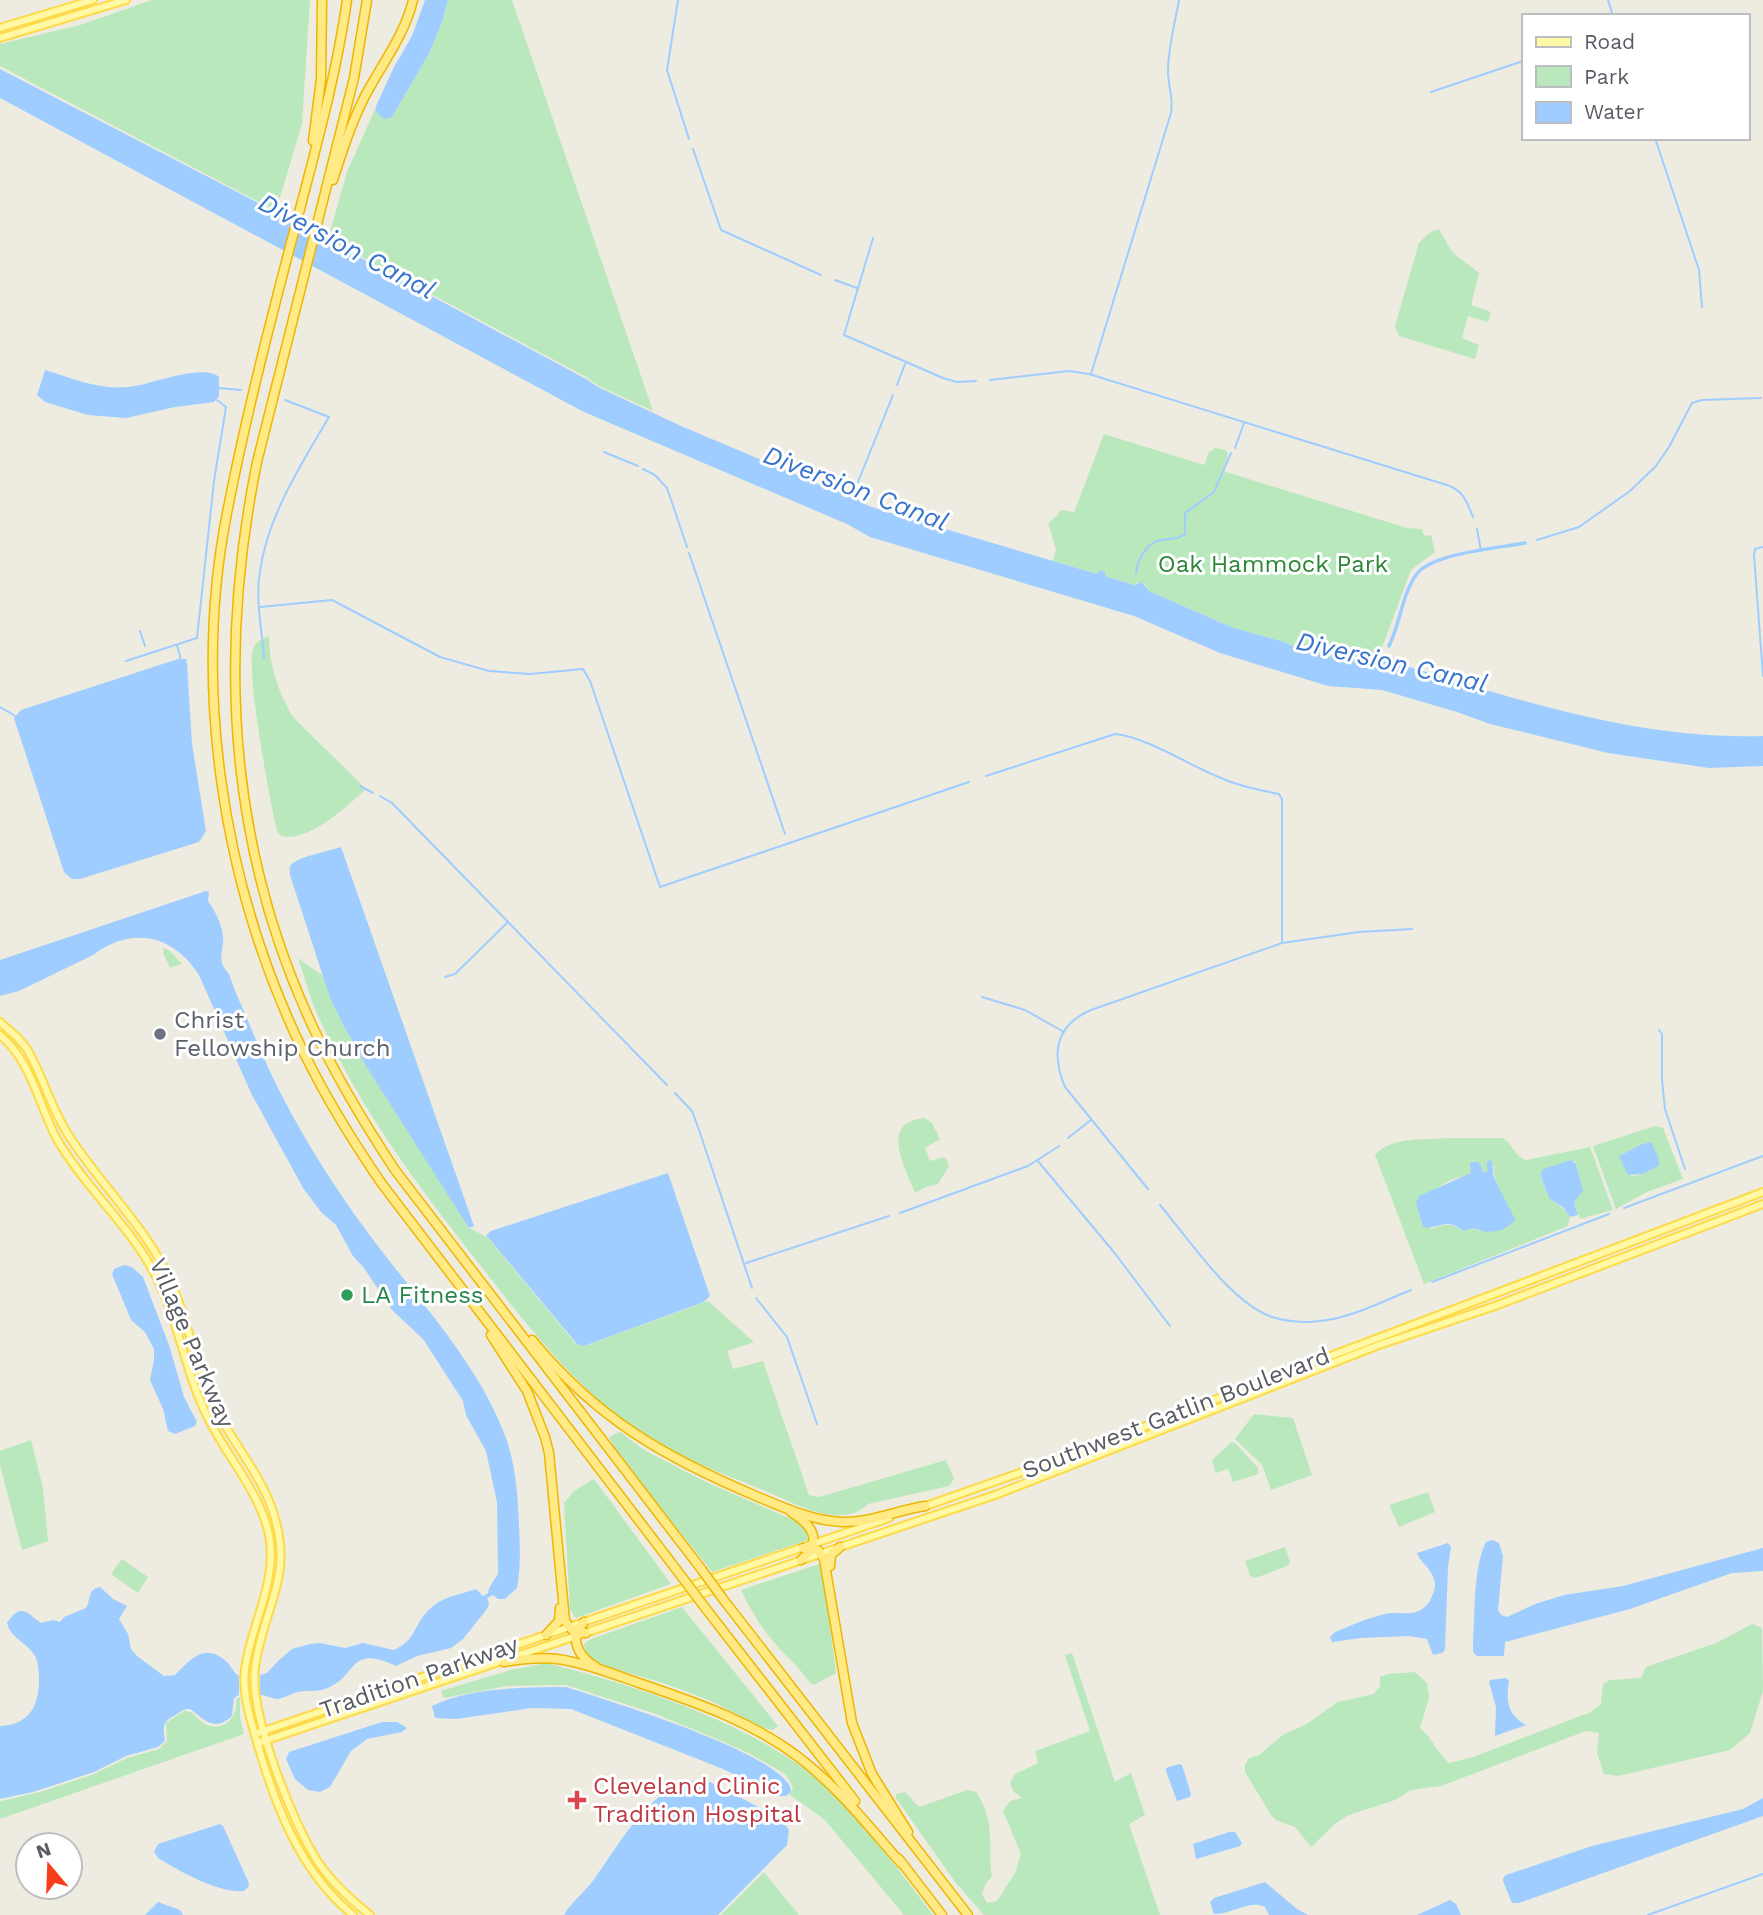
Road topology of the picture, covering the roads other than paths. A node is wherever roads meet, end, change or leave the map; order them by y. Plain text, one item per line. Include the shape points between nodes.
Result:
1 (93, 0) edge
2 (126, 0) edge
3 (322, 0) edge
4 (347, 0) edge
5 (367, 0) edge
6 (413, 0) edge
7 (0, 29) edge
8 (0, 38) edge
9 (311, 168) junction
10 (322, 205) junction
11 (0, 1022) edge
12 (0, 1035) edge
13 (94, 1190) junction
14 (1763, 1192) edge
15 (1763, 1204) edge
16 (125, 1212) junction
17 (499, 1305) junction
18 (478, 1310) junction
19 (180, 1343) junction
20 (195, 1352) junction
21 (236, 1467) junction
22 (254, 1475) junction
23 (244, 1479) junction
24 (268, 1499) junction
25 (925, 1506) junction
26 (782, 1507) junction
27 (840, 1547) junction
28 (803, 1548) joint
29 (816, 1549) junction
30 (801, 1560) joint
31 (829, 1576) junction
32 (561, 1595) junction
33 (584, 1622) junction
34 (568, 1627) junction
35 (579, 1634) junction
36 (546, 1635) junction
37 (505, 1662) junction
38 (601, 1670) junction
39 (264, 1731) junction
40 (255, 1734) junction
41 (267, 1740) junction
42 (258, 1743) junction
43 (918, 1851) junction
44 (901, 1863) junction
45 (353, 1915) edge
46 (369, 1915) edge
47 (942, 1915) edge
48 (968, 1915) edge

1 - 7 main road
2 - 8 main road
3 - 9 highway via 321,79
4 - 9 highway
5 - 10 highway via 354,78
6 - 10 highway via 398,40 363,100
9 - 18 highway via 239,456 220,555 214,674 229,825 257,936 317,1080 382,1184
10 - 17 highway via 257,462 240,558 234,662 248,820 274,926 335,1072 395,1170
11 - 16 main road, Village Parkway via 27,1049 71,1139
12 - 13 main road, Village Parkway via 22,1061 61,1146
13 - 16 main road via 105,1191
13 - 19 main road, Village Parkway via 152,1268
14 - 25 main road, Southwest Gatlin Boulevard
15 - 27 main road, Southwest Gatlin Boulevard via 1379,1345 1001,1493
16 - 20 main road, Village Parkway via 164,1268
17 - 26 highway via 568,1381 628,1431 674,1459
17 - 43 highway, bridge
18 - 32 highway via 527,1391 545,1437
18 - 44 highway, bridge
19 - 20 main road
19 - 21 main road, Village Parkway via 207,1416
20 - 22 main road, Village Parkway via 213,1404
21 - 22 main road
21 - 23 main road, Village Parkway
22 - 24 main road, Village Parkway
23 - 24 main road via 253,1480
23 - 40 main road, Village Parkway via 262,1515 271,1551 268,1585 245,1674 245,1696
24 - 39 main road, Village Parkway via 279,1535 280,1570 254,1674 254,1696
25 - 26 highway via 841,1522
25 - 29 main road, Southwest Gatlin Boulevard
26 - 29 highway via 805,1522
27 - 29 main road, Southwest Gatlin Boulevard
27 - 31 highway via 830,1559
28 - 29 highway
28 - 33 main road
29 - 30 highway
29 - 31 highway
30 - 35 main road
31 - 43 highway via 852,1723 873,1774
32 - 34 highway
32 - 36 highway via 559,1621
33 - 34 main road, Tradition Parkway
33 - 35 highway
34 - 35 highway
34 - 36 main road, Tradition Parkway
35 - 37 main road, Tradition Parkway
35 - 38 highway via 578,1648 585,1660
36 - 39 main road, Tradition Parkway
37 - 38 highway via 560,1660
37 - 41 main road, Tradition Parkway
38 - 44 highway via 719,1711 789,1750 848,1801
39 - 40 main road, Tradition Parkway
39 - 41 main road, Village Parkway
40 - 42 main road, Village Parkway
41 - 42 main road, Tradition Parkway
41 - 46 main road, Village Parkway via 311,1851 340,1890
42 - 45 main road, Village Parkway via 295,1843 325,1888
43 - 48 highway
44 - 47 highway

